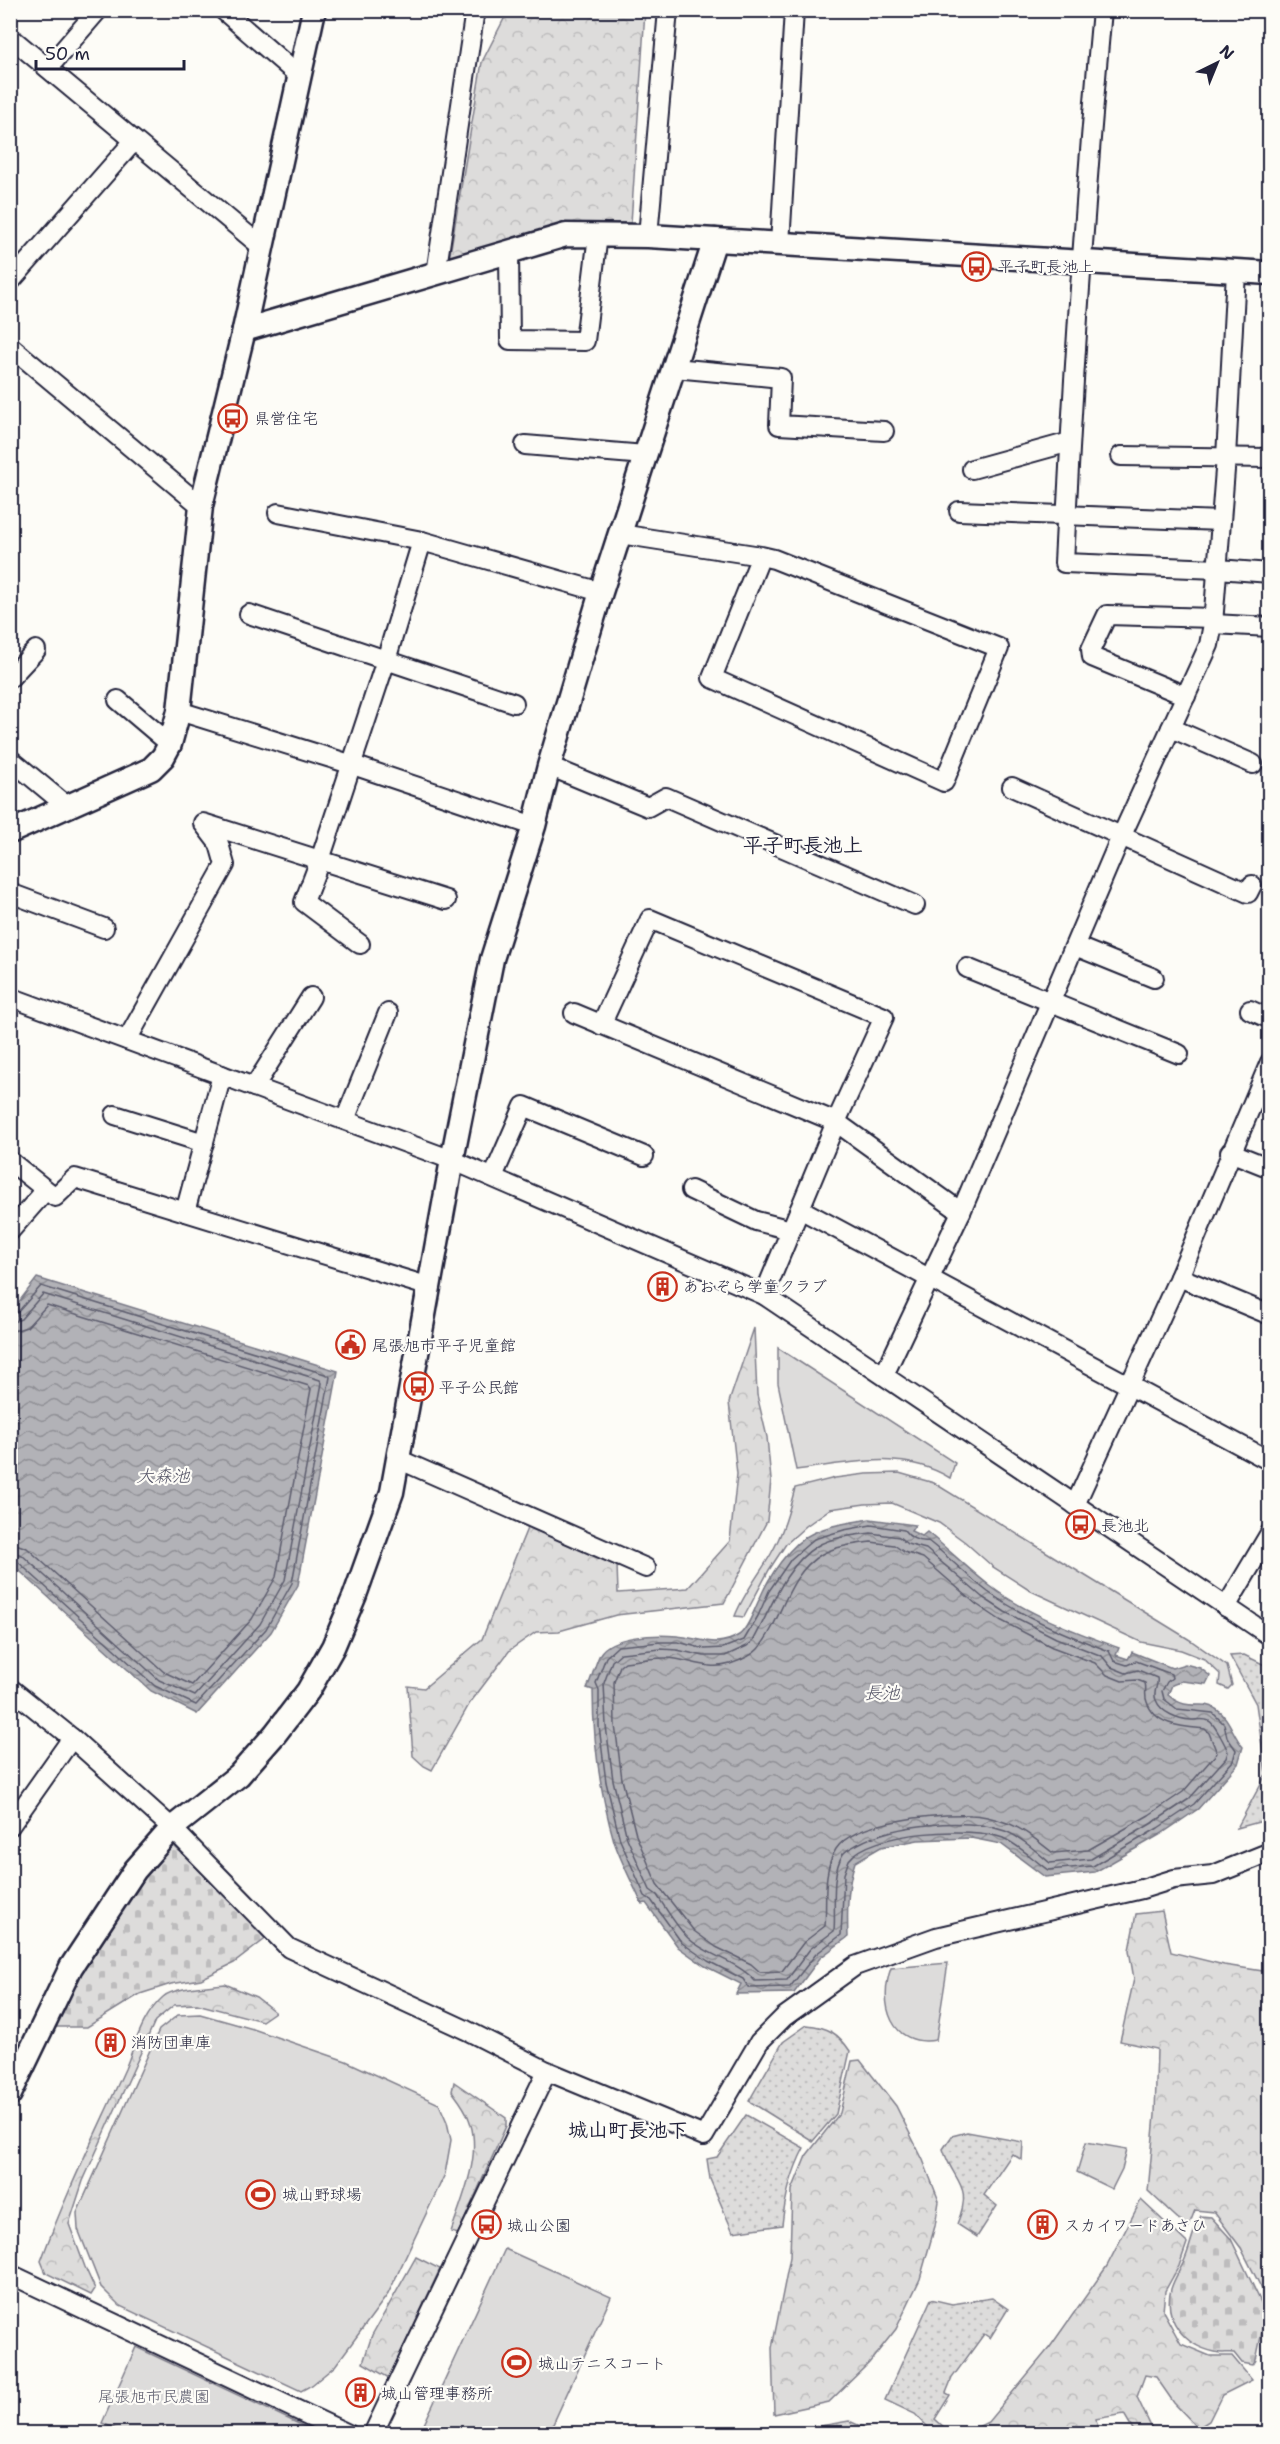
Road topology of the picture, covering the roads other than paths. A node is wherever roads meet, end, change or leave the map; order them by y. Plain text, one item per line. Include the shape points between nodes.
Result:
1 (98, 10) edge
2 (223, 10) edge
3 (314, 10) edge
4 (475, 10) edge
5 (668, 10) edge
6 (794, 10) edge
7 (1102, 10) edge
8 (10, 40) edge
9 (48, 68) junction
10 (300, 76) junction
11 (134, 141) junction
12 (597, 235) junction
13 (648, 236) junction
14 (715, 240) junction
15 (780, 244) junction
16 (262, 248) junction
17 (509, 252) junction
18 (1082, 261) junction
19 (1236, 272) junction
20 (1269, 273) edge
21 (436, 274) junction
22 (10, 282) edge
23 (244, 330) junction
24 (10, 346) edge
25 (674, 368) junction
26 (884, 430) dead end
27 (1070, 442) junction
28 (525, 445) dead end
29 (645, 455) junction
30 (1121, 456) dead end
31 (1226, 457) junction
32 (1269, 458) edge
33 (972, 469) dead end
34 (201, 506) junction
35 (959, 511) dead end
36 (278, 513) dead end
37 (1066, 514) junction
38 (1221, 521) junction
39 (620, 534) junction
40 (422, 541) junction
41 (761, 556) junction
42 (1218, 568) junction
43 (1269, 573) edge
44 (601, 592) junction
45 (249, 614) dead end
46 (1213, 621) junction
47 (1269, 627) edge
48 (36, 650) dead end
49 (386, 660) junction
50 (10, 678) edge
51 (1186, 696) junction
52 (118, 700) dead end
53 (514, 704) dead end
54 (179, 711) junction
55 (1172, 728) junction
56 (171, 744) junction
57 (10, 759) edge
58 (350, 764) junction
59 (1254, 764) dead end
60 (549, 766) junction
61 (1012, 787) dead end
62 (68, 807) junction
63 (534, 826) junction
64 (10, 832) edge
65 (1122, 836) junction
66 (320, 860) junction
67 (1252, 885) dead end
68 (10, 893) edge
69 (446, 900) dead end
70 (915, 905) dead end
71 (104, 928) dead end
72 (360, 944) dead end
73 (1075, 946) junction
74 (967, 968) dead end
75 (1154, 978) dead end
76 (10, 996) edge
77 (310, 997) dead end
78 (1051, 1002) junction
79 (1250, 1010) dead end
80 (388, 1013) dead end
81 (574, 1013) dead end
82 (1269, 1019) edge
83 (601, 1025) junction
84 (128, 1040) junction
85 (1179, 1054) dead end
86 (1269, 1062) edge
87 (222, 1075) junction
88 (254, 1087) junction
89 (114, 1115) dead end
90 (345, 1120) junction
91 (836, 1122) junction
92 (204, 1143) junction
93 (1230, 1152) junction
94 (644, 1156) dead end
95 (452, 1160) junction
96 (10, 1161) edge
97 (1269, 1168) edge
98 (493, 1178) junction
99 (691, 1190) dead end
100 (45, 1191) junction
101 (800, 1209) junction
102 (185, 1212) junction
103 (961, 1212) junction
104 (791, 1230) junction
105 (10, 1231) edge
106 (1179, 1277) junction
107 (931, 1278) junction
108 (430, 1287) junction
109 (764, 1295) junction
110 (1269, 1315) edge
111 (884, 1375) junction
112 (1131, 1386) junction
113 (398, 1459) junction
114 (1269, 1461) edge
115 (1075, 1505) junction
116 (1269, 1533) edge
117 (646, 1568) dead end
118 (1226, 1607) junction
119 (1269, 1636) edge
120 (10, 1688) edge
121 (72, 1738) junction
122 (10, 1826) edge
123 (172, 1828) junction
124 (1269, 1851) edge
125 (547, 2071) junction
126 (10, 2094) edge
127 (10, 2274) edge
128 (348, 2433) edge
129 (374, 2433) edge

1 - 9 street
2 - 10 street
3 - 10 street
4 - 21 street
5 - 13 street
6 - 15 street
7 - 18 street
8 - 9 street
9 - 11 street
10 - 16 street
11 - 16 street
11 - 22 street
12 - 13 street
12 - 17 street via 566,235
12 - 17 street via 585,341 510,340
13 - 14 street
14 - 15 street
14 - 25 street
15 - 18 street
16 - 23 street
17 - 21 street
18 - 19 street
18 - 27 street
19 - 20 street
19 - 31 street
21 - 23 street
23 - 34 street
24 - 34 street
25 - 26 street via 781,378 779,425
25 - 29 street
27 - 33 street
27 - 37 street
28 - 29 street
29 - 39 street
30 - 31 street
31 - 32 street
31 - 38 street
34 - 54 street
35 - 37 street
36 - 40 street
37 - 38 street
37 - 42 street via 1064,563
38 - 42 street
39 - 41 street
39 - 44 street
40 - 44 street
40 - 49 street
41 - 41 street via 999,648 944,782 712,678
42 - 43 street
42 - 46 street
44 - 60 street
45 - 49 street
46 - 47 street
46 - 51 street via 1209,645
46 - 51 street via 1107,615 1091,649 1092,657
48 - 50 street
49 - 53 street
49 - 58 street
51 - 55 street
52 - 56 street
54 - 56 street
54 - 58 street
55 - 59 street
55 - 65 street
56 - 62 street via 151,769
57 - 62 street
58 - 63 street
58 - 66 street
60 - 63 street
60 - 70 street via 648,807 666,797
61 - 65 street
62 - 64 street
63 - 95 street via 492,959
65 - 67 street via 1248,893
65 - 73 street
66 - 69 street
66 - 72 street via 304,902
66 - 84 street via 203,823 219,844 225,865
68 - 71 street
73 - 75 street
73 - 78 street
74 - 78 street
76 - 84 street
77 - 88 street
78 - 85 street
78 - 103 street
79 - 82 street
80 - 90 street
81 - 83 street
83 - 91 street
83 - 91 street via 650,919 884,1017
84 - 87 street
86 - 93 street
87 - 88 street
87 - 92 street
88 - 90 street
89 - 92 street
90 - 95 street
91 - 101 street
91 - 103 street
92 - 102 street
93 - 97 street
93 - 106 street
94 - 98 street via 524,1106
95 - 98 street
95 - 108 street
96 - 100 street
98 - 109 street
99 - 104 street via 756,1221
100 - 102 street via 55,1197 75,1178
100 - 105 street
101 - 104 street
101 - 107 street
102 - 108 street
103 - 107 street
104 - 109 street
106 - 110 street
106 - 112 street
107 - 111 street
107 - 112 street
108 - 113 street
109 - 111 street
111 - 115 street
112 - 114 street
112 - 115 street
113 - 117 street
113 - 123 street via 392,1492 355,1595 333,1647 308,1691 239,1775
115 - 118 street
116 - 118 street
118 - 119 street
120 - 121 street
121 - 122 street
121 - 123 street
123 - 125 street via 289,1948
123 - 126 street via 135,1870 71,1967
124 - 125 street via 1213,1875 1174,1879 936,1937 855,1966 784,2018 759,2042 704,2136
125 - 129 street
127 - 128 street

